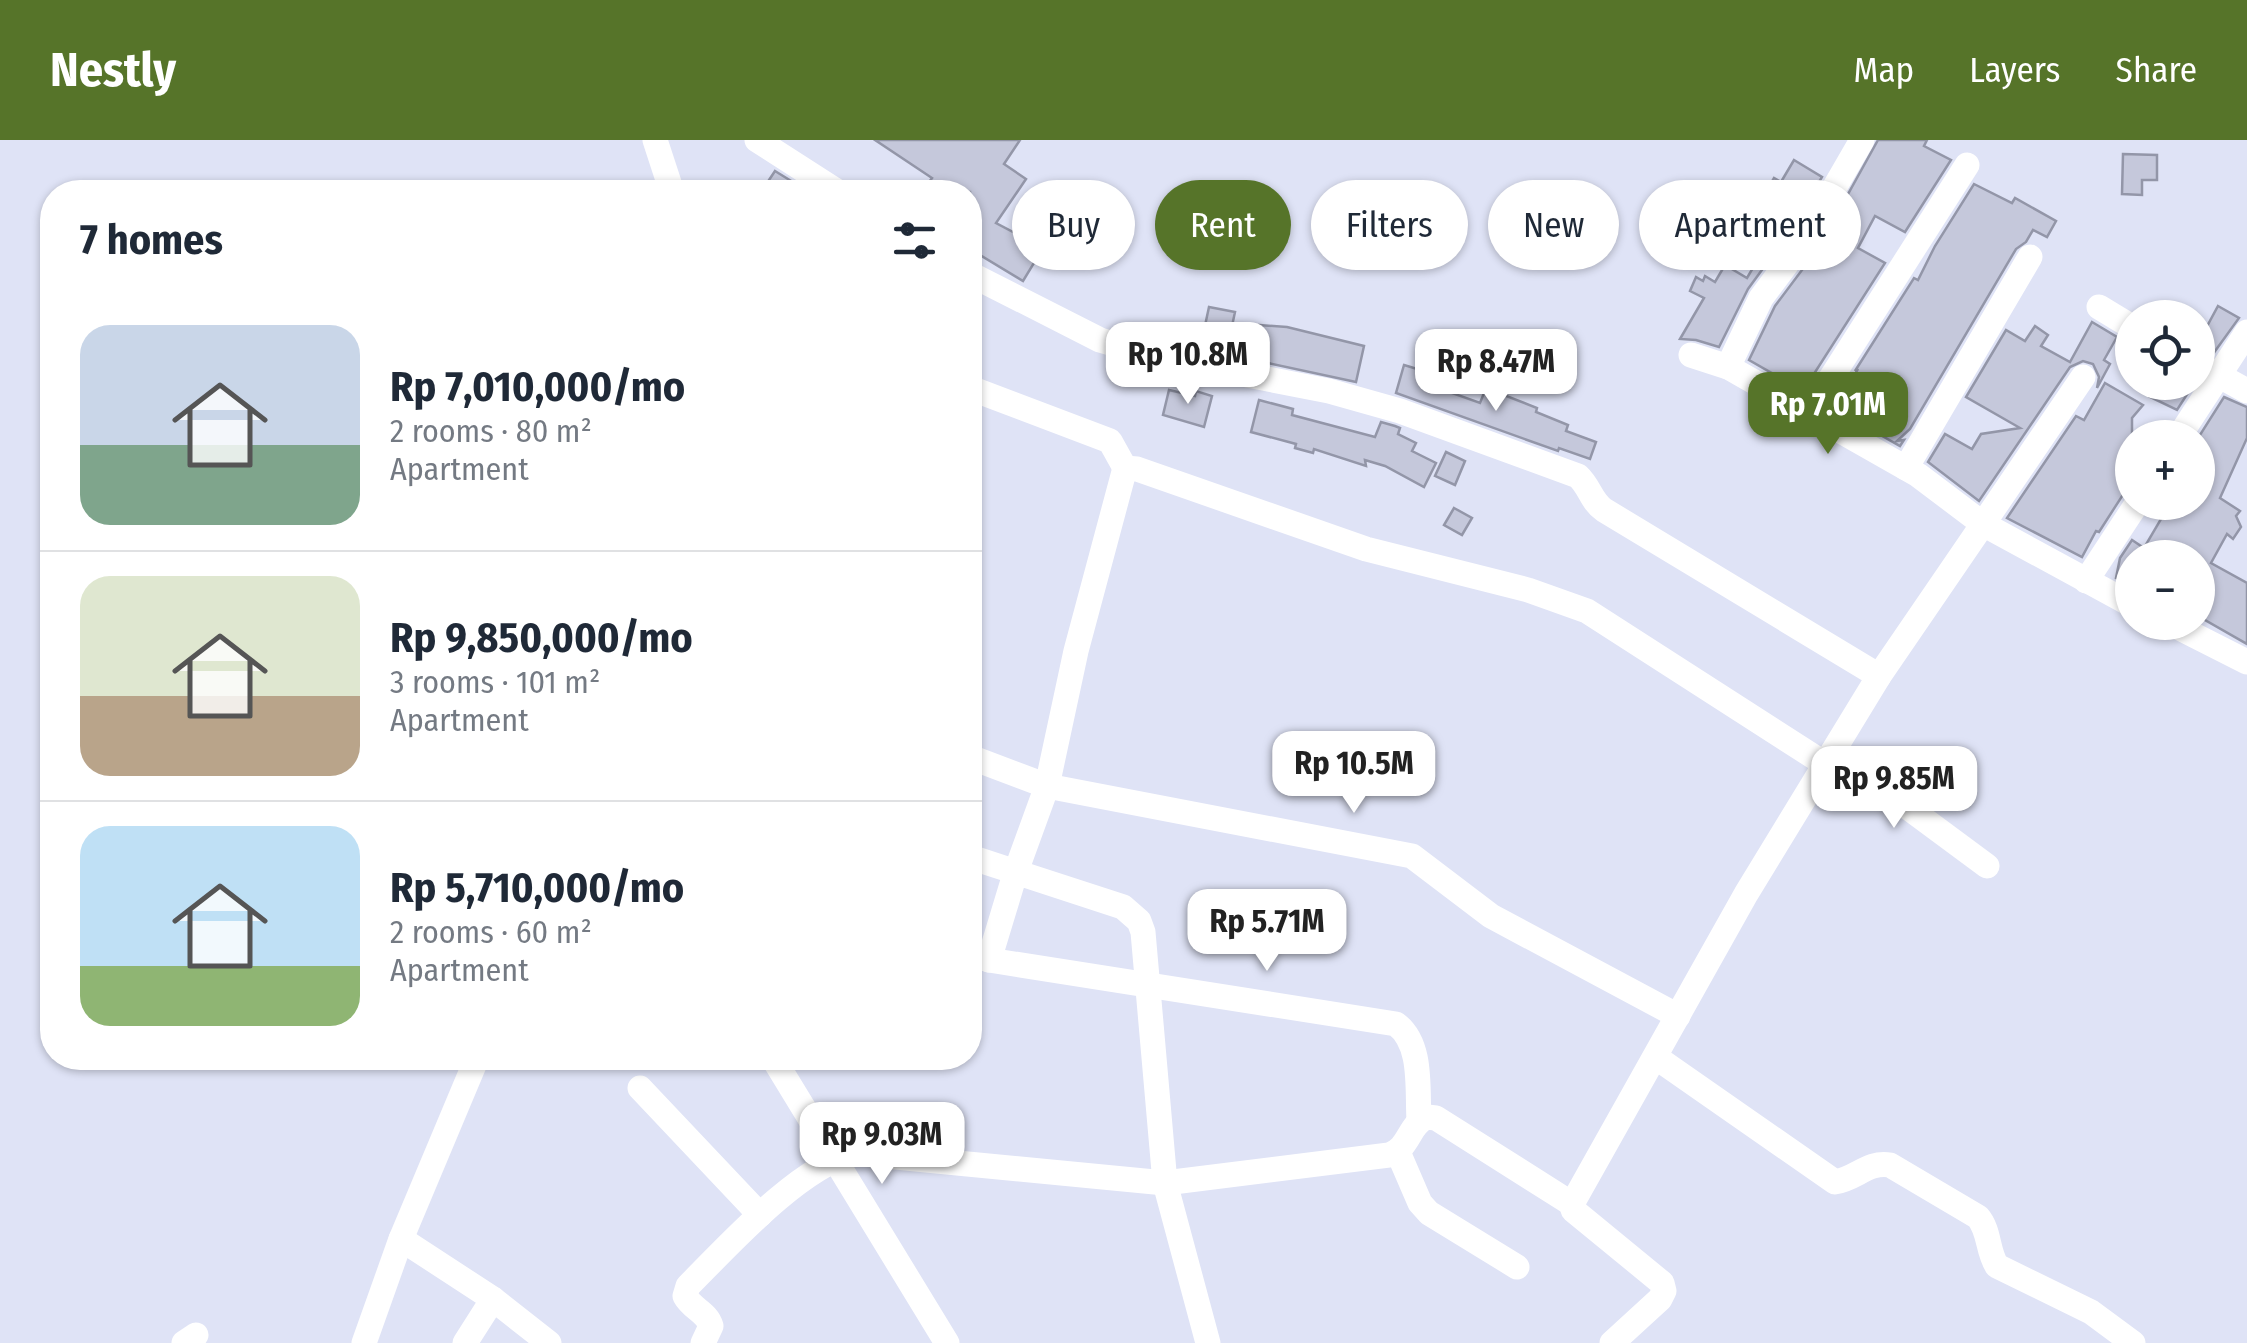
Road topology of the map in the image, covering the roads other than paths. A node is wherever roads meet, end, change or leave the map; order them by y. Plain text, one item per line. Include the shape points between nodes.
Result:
1 (655, 140) edge
2 (756, 140) edge
3 (1862, 140) edge
4 (1967, 165) dead end
5 (668, 180) edge
6 (819, 180) edge
7 (2030, 256) dead end
8 (982, 280) edge
9 (2099, 308) dead end
10 (2115, 317) edge
11 (2247, 332) edge
12 (1691, 355) dead end
13 (2215, 363) edge
14 (1728, 367) junction
15 (2215, 374) edge
16 (2083, 377) dead end
17 (2247, 391) edge
18 (982, 393) edge
19 (1808, 414) junction
20 (1125, 468) junction
21 (1906, 468) junction
22 (2126, 520) edge
23 (1983, 524) junction
24 (2086, 582) junction
25 (2115, 596) edge
26 (2204, 640) edge
27 (2247, 662) edge
28 (1879, 676) junction
29 (1829, 758) junction
30 (982, 762) edge
31 (1047, 786) junction
32 (982, 862) edge
33 (1987, 866) dead end
34 (1015, 874) junction
35 (982, 951) edge
36 (982, 956) edge
37 (1149, 984) junction
38 (1678, 1016) junction
39 (1657, 1058) junction
40 (472, 1070) edge
41 (780, 1070) edge
42 (640, 1088) dead end
43 (1419, 1120) junction
44 (1398, 1152) junction
45 (833, 1158) junction
46 (1164, 1183) junction
47 (1572, 1204) junction
48 (760, 1215) junction
49 (401, 1239) junction
50 (1518, 1267) dead end
51 (493, 1299) junction
52 (2102, 1333) edge
53 (364, 1343) edge
54 (465, 1343) edge
55 (549, 1343) edge
56 (703, 1343) edge
57 (947, 1343) edge
58 (1208, 1343) edge
59 (1612, 1343) edge
60 (2133, 1343) edge

1 - 5 street
2 - 6 street
3 - 14 street via 1803,242 1761,298
4 - 19 street
7 - 21 street
8 - 28 street via 1100,340 1400,411 1578,476 1604,510
9 - 10 street
11 - 13 street
12 - 14 street
14 - 19 street
15 - 17 street
16 - 23 street
18 - 20 street via 1110,441
19 - 21 street
20 - 29 street via 1366,549 1587,611
20 - 31 street
21 - 23 street
22 - 24 street
23 - 24 street
23 - 28 street
24 - 25 street
26 - 27 street
28 - 29 street
29 - 33 street
29 - 38 street
30 - 31 street
31 - 34 street
31 - 38 street via 1412,856 1491,916
32 - 34 street
34 - 35 street
34 - 37 street via 1132,913 1143,932
36 - 37 street
37 - 43 street via 1396,1024 1414,1046
37 - 46 street
38 - 39 street
39 - 47 street
39 - 52 street via 1835,1182 1879,1163 1890,1165 1978,1217 1997,1266 2064,1297
40 - 49 street
41 - 45 street
42 - 48 street
43 - 44 street
43 - 47 street via 1436,1118
44 - 46 street
44 - 50 street via 1429,1213
45 - 46 street via 882,1154
45 - 48 street
45 - 57 street
46 - 58 street
47 - 59 street via 1662,1283 1660,1299
48 - 56 street via 688,1286 685,1296 712,1326
49 - 51 street
49 - 53 street
51 - 54 street
51 - 55 street
52 - 60 street

